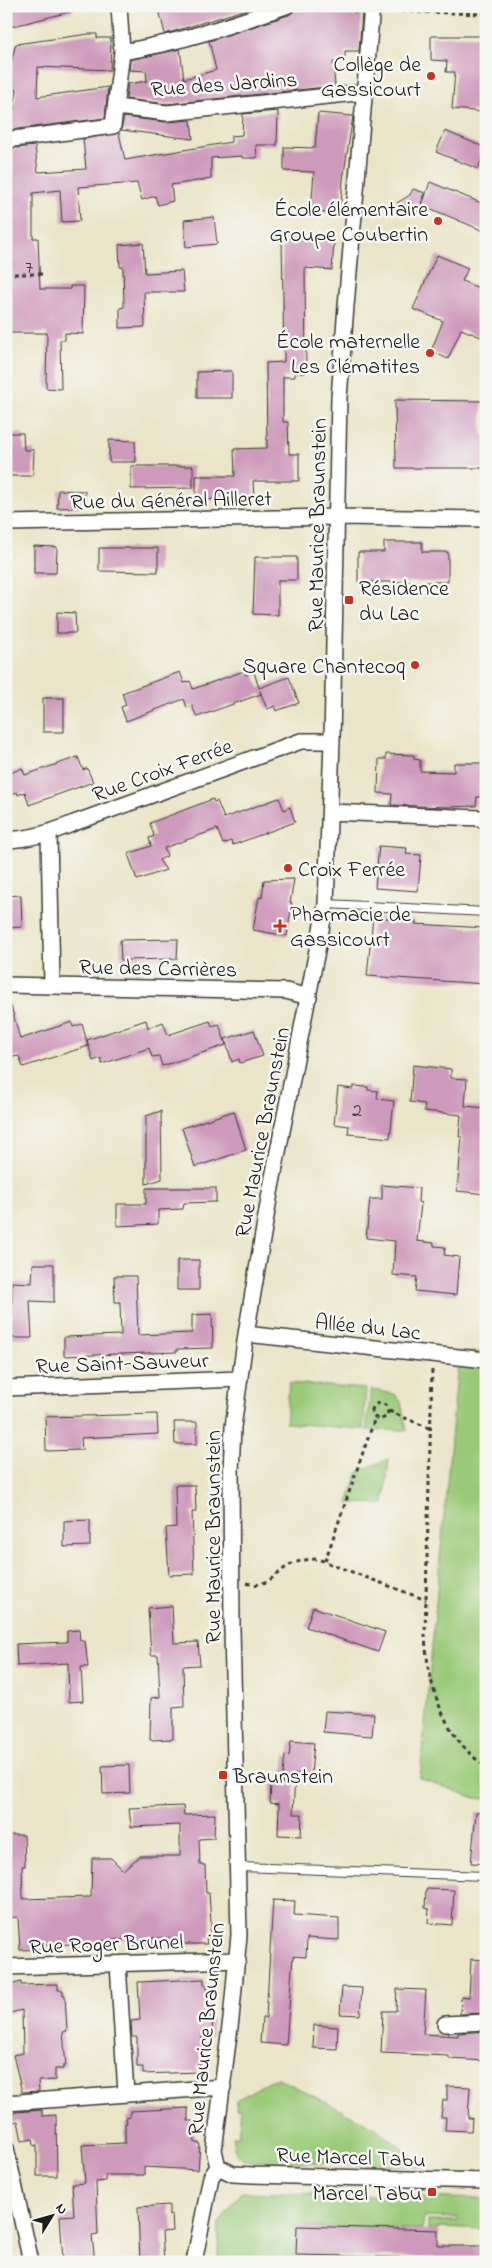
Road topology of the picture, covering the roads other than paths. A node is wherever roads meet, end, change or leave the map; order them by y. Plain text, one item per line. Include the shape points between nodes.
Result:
1 (119, 6) edge
2 (286, 6) edge
3 (372, 8) edge
4 (122, 52) junction
5 (366, 92) junction
6 (116, 107) junction
7 (6, 140) edge
8 (336, 518) junction
9 (486, 519) edge
10 (6, 523) edge
11 (332, 741) junction
12 (330, 812) junction
13 (486, 822) edge
14 (49, 834) junction
15 (6, 840) edge
16 (326, 904) junction
17 (486, 912) edge
18 (6, 985) edge
19 (52, 986) junction
20 (309, 997) junction
21 (246, 1334) junction
22 (486, 1360) edge
23 (239, 1379) junction
24 (6, 1388) edge
25 (238, 1867) junction
26 (486, 1876) edge
27 (238, 1960) junction
28 (118, 1964) junction
29 (6, 1967) edge
30 (486, 2022) edge
31 (445, 2024) dead end
32 (223, 2087) junction
33 (126, 2094) junction
34 (6, 2103) edge
35 (6, 2148) edge
36 (218, 2167) junction
37 (486, 2181) edge
38 (13, 2208) edge
39 (31, 2262) edge
40 (194, 2262) edge

1 - 4 street
2 - 4 street via 170,44
3 - 5 street, Rue Maurice Braunstein
4 - 6 street
5 - 6 street, Rue des Jardins via 167,113
5 - 8 street, Rue Maurice Braunstein via 346,306
6 - 7 street via 114,126
8 - 9 street, Rue du Général Ailleret
8 - 10 street, Rue du Général Ailleret
8 - 11 street, Rue Maurice Braunstein
11 - 12 street, Rue Maurice Braunstein
11 - 14 street, Rue Croix Ferrée via 301,741
12 - 13 street via 480,818
12 - 16 street, Rue Maurice Braunstein
14 - 15 street, Rue Croix Ferrée
14 - 19 street
16 - 17 lane
16 - 20 street, Rue Maurice Braunstein
18 - 19 street, Rue des Carrières
19 - 20 street, Rue des Carrières via 286,991
20 - 21 street, Rue Maurice Braunstein via 294,1062
21 - 22 street, Allée du Lac
21 - 23 street, Rue Maurice Braunstein
23 - 24 street, Rue Saint-Sauveur
23 - 25 street, Rue Maurice Braunstein via 231,1471
25 - 26 lane
25 - 27 street, Rue Maurice Braunstein
27 - 28 street, Rue Roger Brunel
27 - 32 street, Rue Maurice Braunstein
28 - 29 street, Rue Roger Brunel
28 - 33 street
30 - 31 street
32 - 33 street
32 - 36 street, Rue Maurice Braunstein via 214,2150
33 - 34 street
35 - 38 street
36 - 37 street, Rue Marcel Tabu via 233,2174
36 - 40 street, Rue Maurice Braunstein via 211,2177
38 - 39 street

